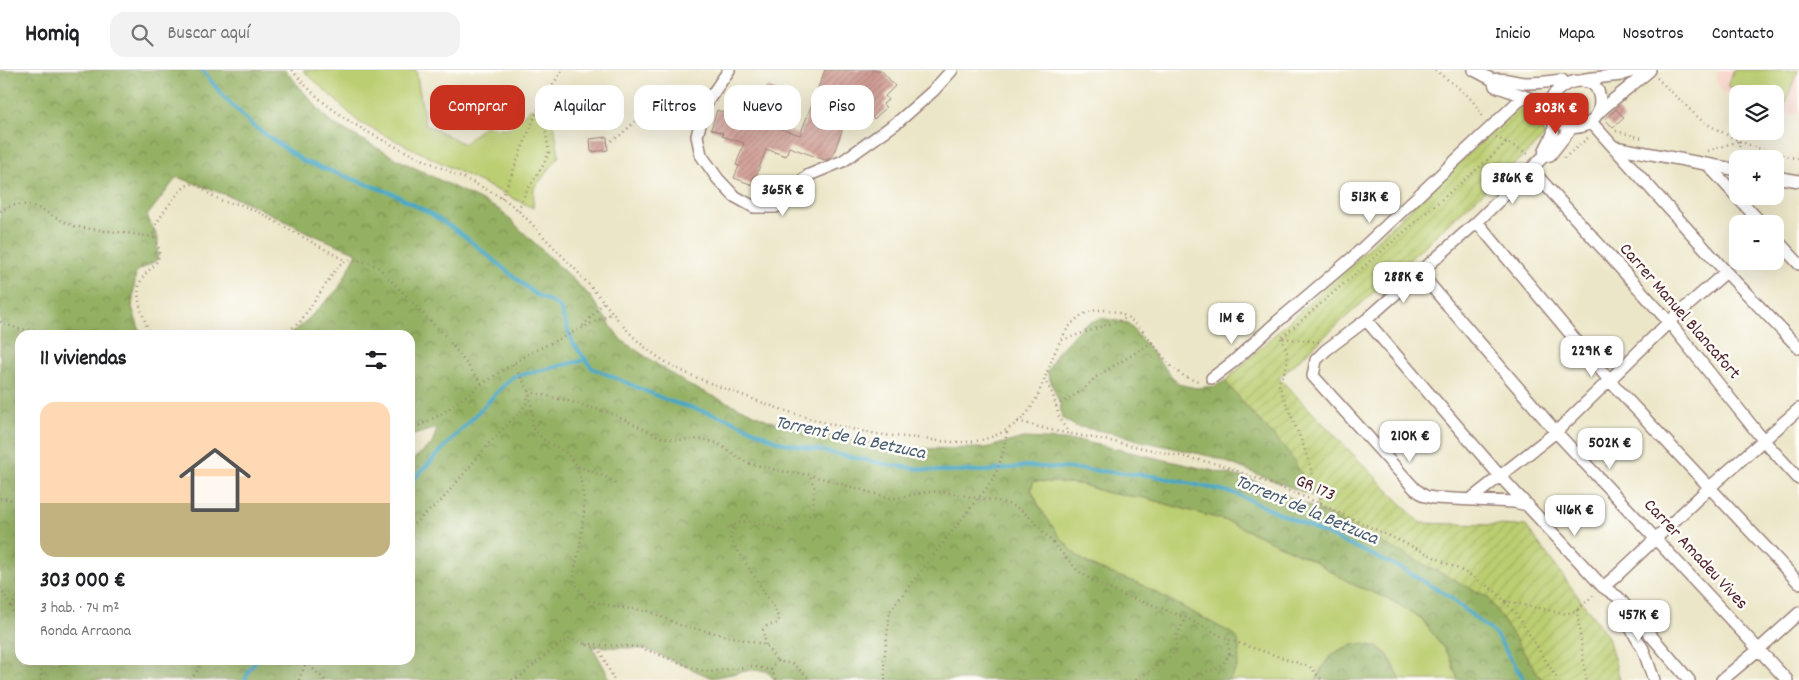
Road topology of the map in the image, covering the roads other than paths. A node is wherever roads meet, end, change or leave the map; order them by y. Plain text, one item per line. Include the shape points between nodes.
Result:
1 (729, 70) edge
2 (952, 70) edge
3 (1474, 70) edge
4 (1634, 70) edge
5 (1650, 70) edge
6 (1585, 79) junction
7 (1493, 80) junction
8 (1562, 80) junction
9 (1524, 96) junction
10 (1550, 105) junction
11 (1555, 118) junction
12 (1596, 122) junction
13 (1572, 127) junction
14 (1614, 147) junction
15 (1542, 158) junction
16 (1708, 165) junction
17 (1729, 168) edge
18 (1531, 170) junction
19 (1784, 179) edge
20 (1798, 182) edge
21 (1754, 215) edge
22 (1477, 222) junction
23 (1784, 248) edge
24 (1799, 264) edge
25 (1726, 272) junction
26 (1420, 273) junction
27 (1366, 320) junction
28 (1669, 322) junction
29 (1799, 348) edge
30 (1212, 378) road end
31 (1609, 380) junction
32 (1799, 409) edge
33 (1556, 432) junction
34 (1764, 440) junction
35 (1500, 476) junction
36 (1799, 479) edge
37 (1710, 487) junction
38 (1471, 499) junction
39 (1528, 504) junction
40 (1656, 538) junction
41 (1799, 584) edge
42 (1603, 587) junction
43 (1799, 613) edge
44 (1758, 650) junction
45 (1654, 680) edge
46 (1689, 680) edge
47 (1722, 680) edge
48 (1787, 680) edge

1 - 2 street via 705,105 697,136 701,155 718,179 734,196 754,207 776,207 809,175 844,161 899,121
3 - 7 street
4 - 6 street via 1621,75
5 - 12 street
6 - 8 street via 1573,77
6 - 12 street via 1598,90 1601,101
7 - 8 street via 1535,83
7 - 9 street via 1496,86
8 - 10 street via 1552,91
9 - 10 street
9 - 30 street via 1401,214
10 - 11 street
11 - 13 street
11 - 15 street via 1553,134
12 - 13 street
12 - 14 street
13 - 15 street via 1550,155
14 - 16 street
14 - 25 street
15 - 18 street
16 - 17 street
16 - 21 street
18 - 22 street
18 - 28 street, Carrer Manuel Blancafort
19 - 20 street
22 - 26 street
22 - 31 street
23 - 24 street
25 - 28 street
25 - 29 street
26 - 27 street
26 - 33 street, Carrer Amadeu Vives
27 - 35 street
27 - 38 street via 1316,360 1313,376 1415,489 1434,498
28 - 31 street
28 - 34 street, Carrer Manuel Blancafort
31 - 33 street
31 - 37 street
32 - 34 street
33 - 35 street
33 - 40 street, Carrer Amadeu Vives
34 - 36 street, Carrer Manuel Blancafort
34 - 37 street
35 - 38 street
35 - 39 street
37 - 40 street
37 - 41 street
38 - 39 street
39 - 42 street
40 - 42 street
40 - 44 street, Carrer Amadeu Vives
42 - 45 street via 1643,649
42 - 46 street via 1618,597
43 - 44 street
44 - 47 street
44 - 48 street, Carrer Amadeu Vives

